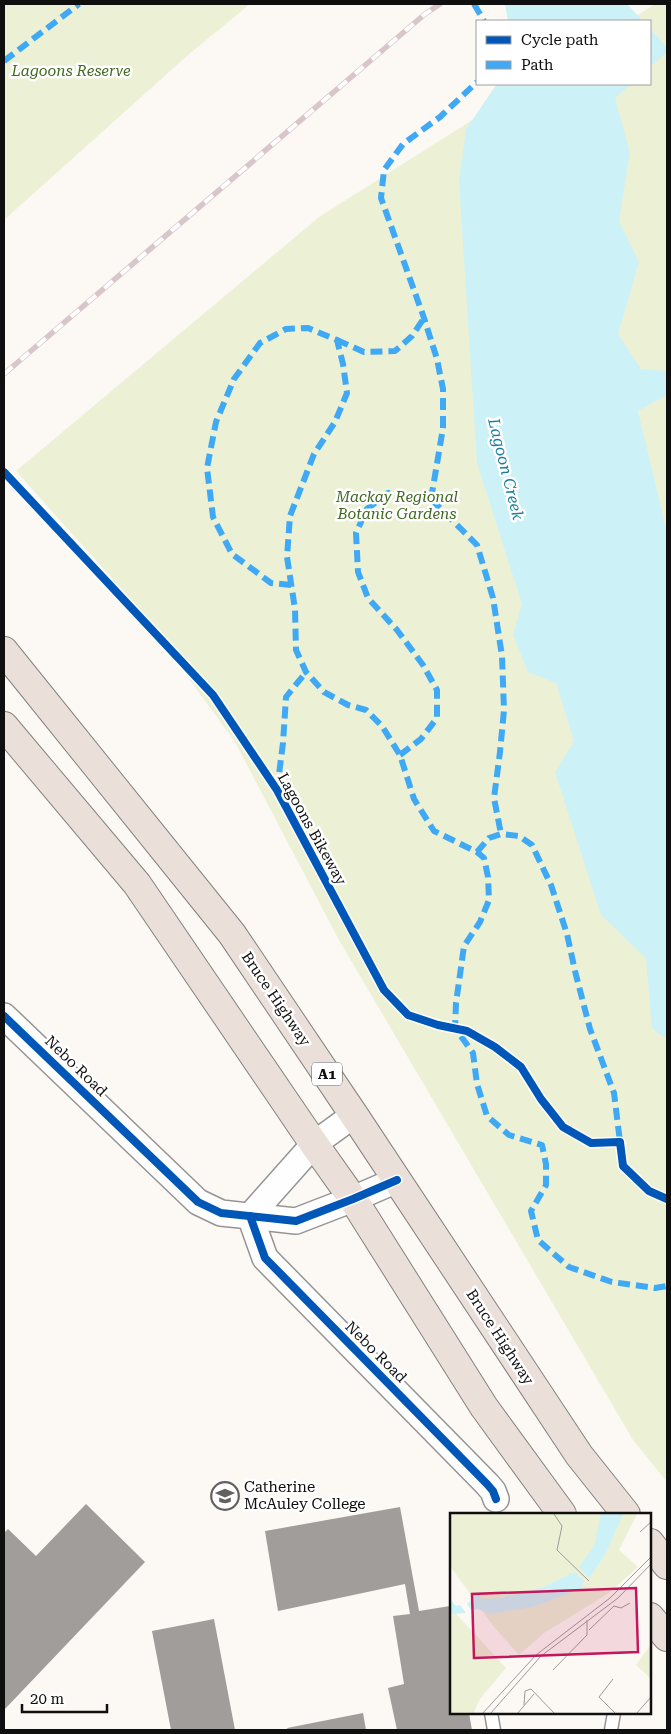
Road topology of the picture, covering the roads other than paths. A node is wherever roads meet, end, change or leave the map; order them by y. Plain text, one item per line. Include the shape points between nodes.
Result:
1 (4, 651) edge
2 (4, 726) edge
3 (4, 1016) edge
4 (354, 1115) junction
5 (314, 1144) junction
6 (397, 1180) junction
7 (353, 1199) junction
8 (250, 1216) junction
9 (495, 1506) dead end
10 (561, 1513) edge
11 (625, 1513) edge
12 (651, 1545) edge
13 (667, 1565) edge
14 (651, 1618) edge
15 (667, 1637) edge
16 (491, 1714) edge
17 (614, 1714) edge
18 (494, 1730) edge
19 (611, 1730) edge

1 - 4 highway, Bruce Highway / A1 via 232,934
2 - 5 highway via 137,884
3 - 8 street, Nebo Road via 198,1202 221,1213
4 - 5 street
4 - 6 highway, Bruce Highway / A1
5 - 7 highway
5 - 8 street
6 - 7 street, Nebo Road
6 - 11 highway, Bruce Highway / A1 via 579,1455
7 - 8 street, Nebo Road via 296,1221
7 - 10 highway via 484,1407
8 - 9 street, Nebo Road via 264,1258 487,1484 493,1491
12 - 13 highway
14 - 15 highway
16 - 18 lane
17 - 19 lane

